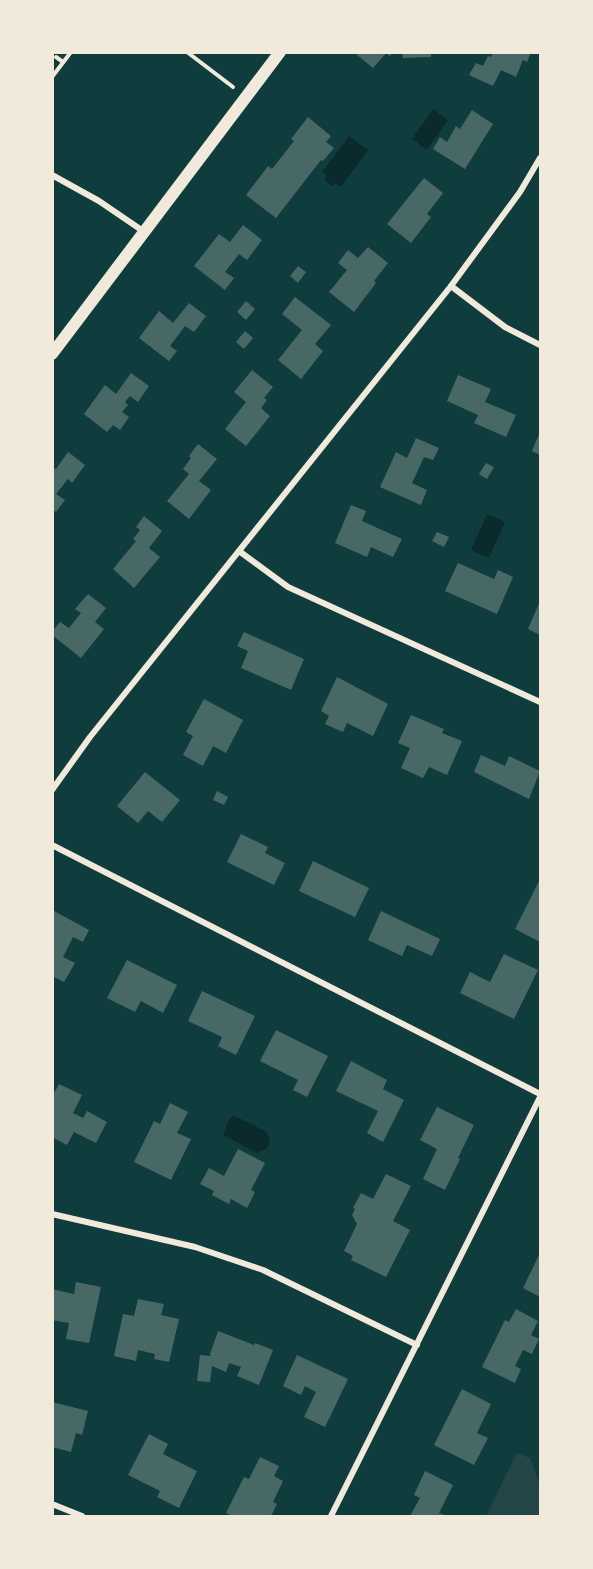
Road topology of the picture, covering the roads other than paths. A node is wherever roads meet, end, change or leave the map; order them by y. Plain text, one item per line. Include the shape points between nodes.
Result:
1 (280, 52) edge
2 (540, 158) edge
3 (52, 176) edge
4 (143, 231) junction
5 (451, 286) junction
6 (540, 345) edge
7 (52, 354) edge
8 (239, 551) junction
9 (540, 702) edge
10 (52, 790) edge
11 (52, 844) edge
12 (540, 1096) edge
13 (52, 1214) edge
14 (417, 1345) junction
15 (52, 1504) edge
16 (82, 1516) edge
17 (331, 1516) edge

1 - 4 main road
2 - 5 street
3 - 4 street
4 - 7 main road
5 - 6 street via 505,327
5 - 8 street
8 - 9 street via 288,587
8 - 10 street
11 - 12 street
12 - 14 street
13 - 14 street via 195,1247 264,1269
14 - 17 street
15 - 16 street

